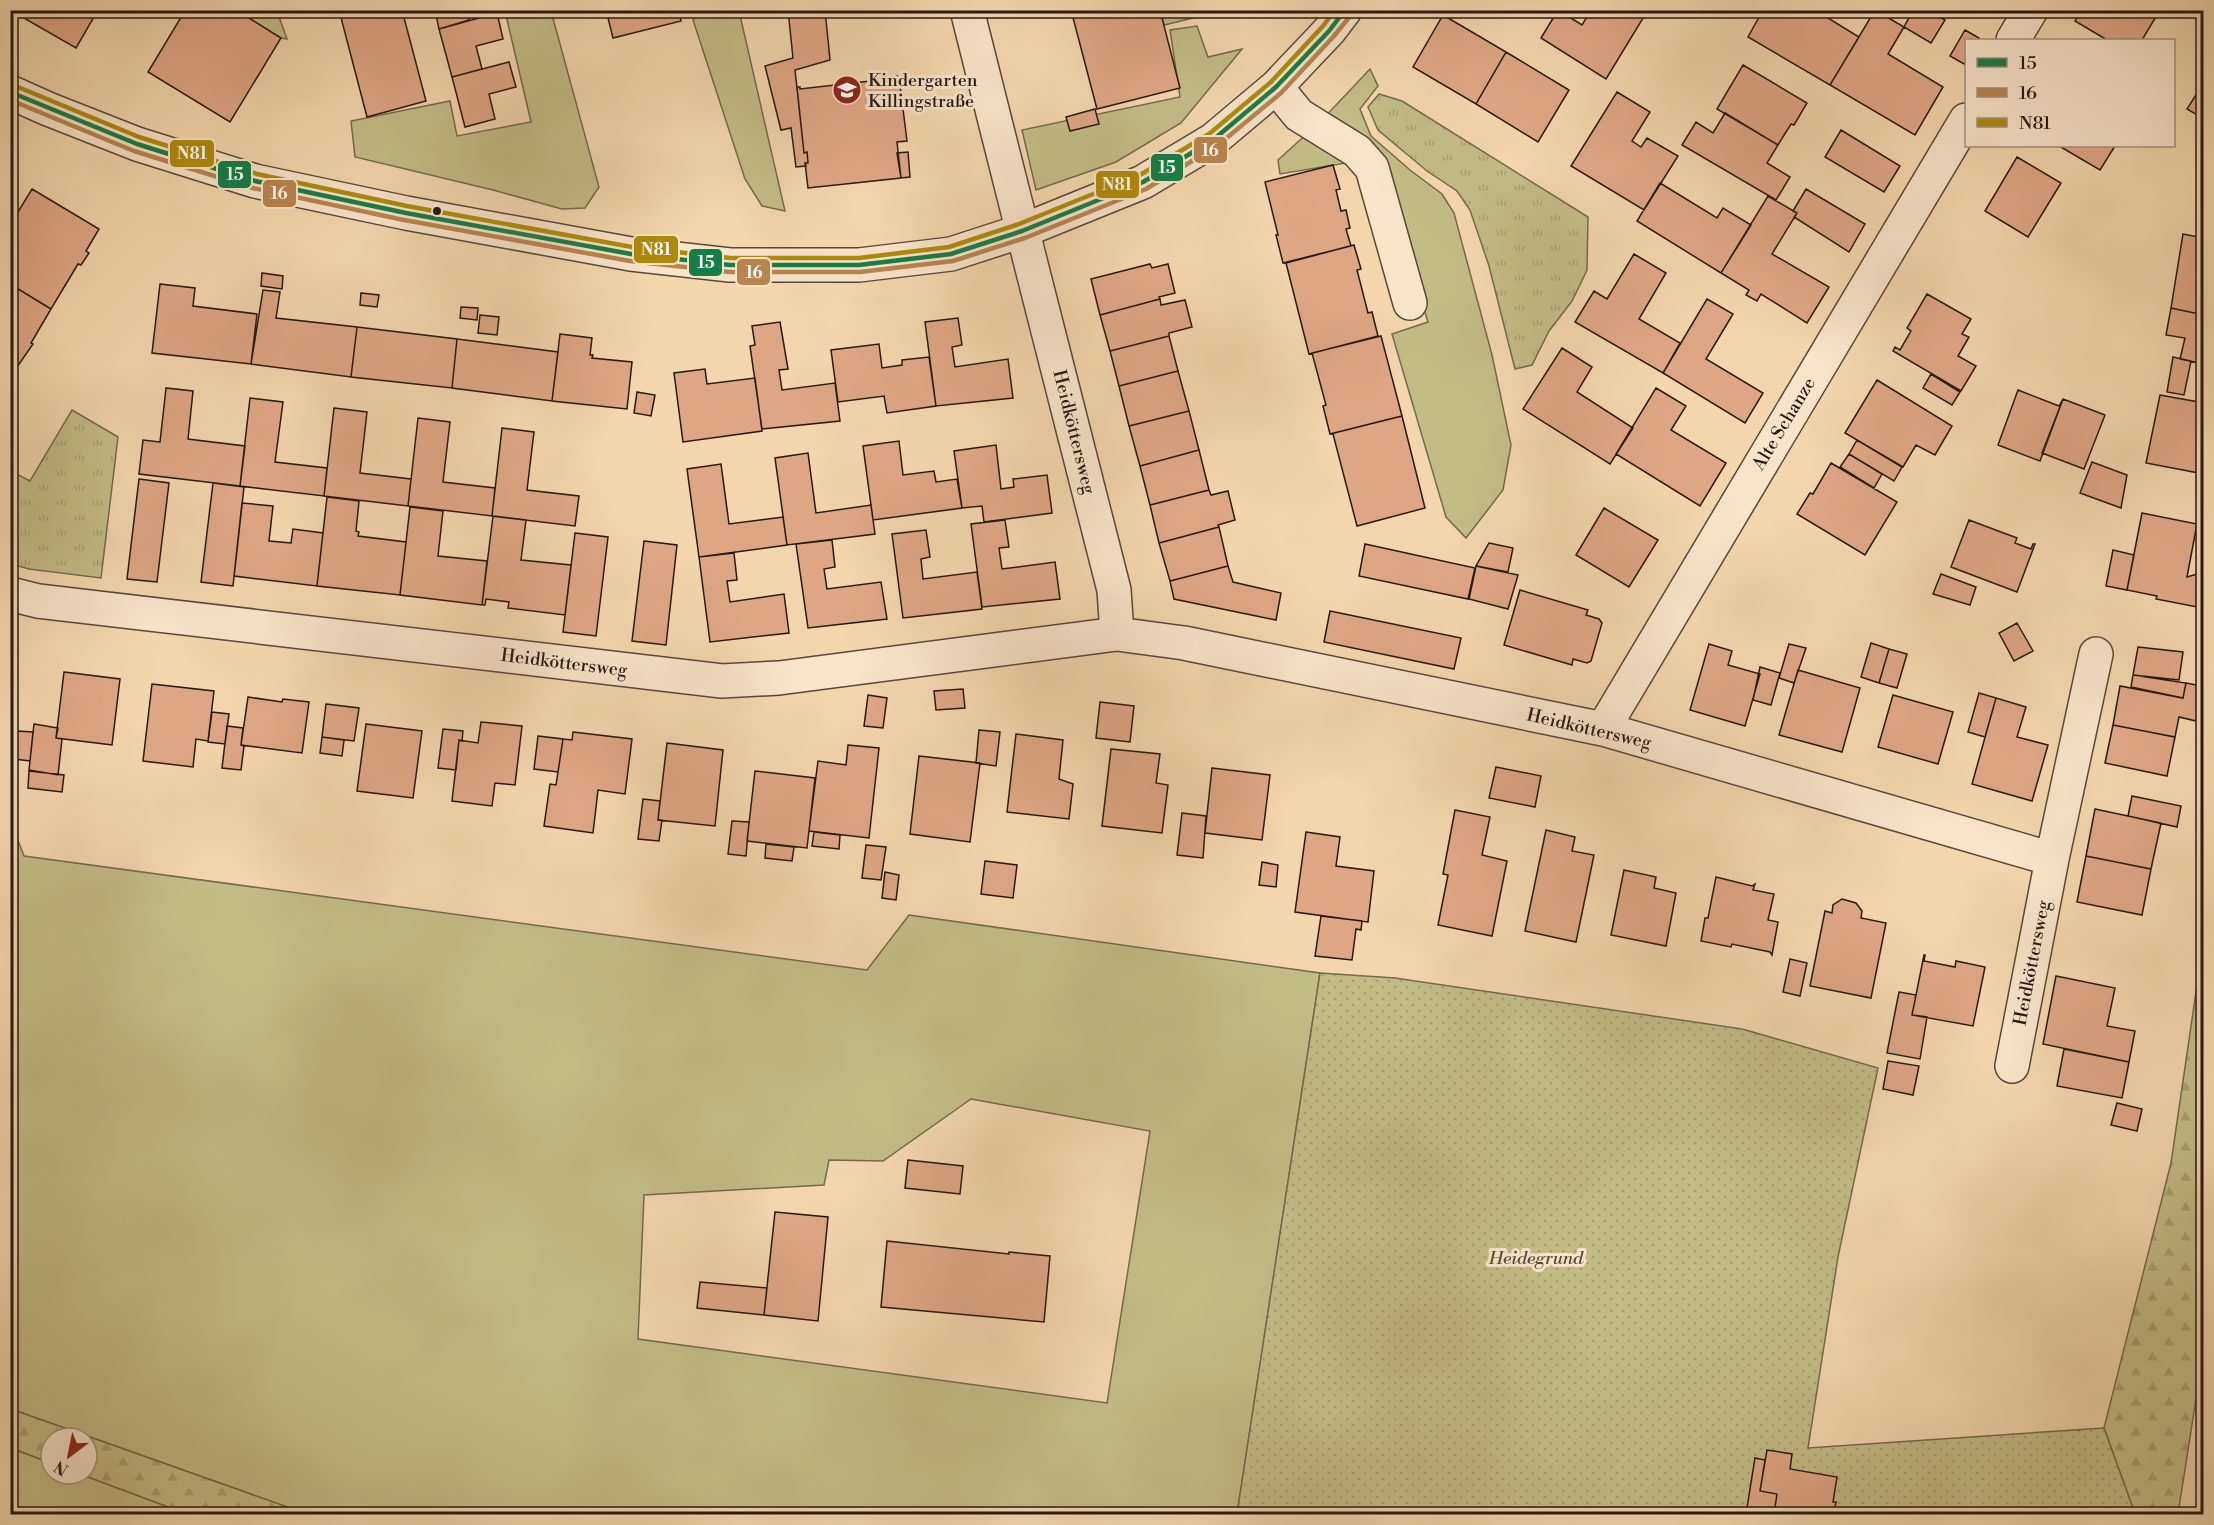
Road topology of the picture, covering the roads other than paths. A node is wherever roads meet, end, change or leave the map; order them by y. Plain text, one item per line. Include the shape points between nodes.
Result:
1 (967, 10) edge
2 (1345, 10) edge
3 (2031, 10) edge
4 (2014, 39) edge
5 (1276, 87) junction
6 (10, 92) edge
7 (1965, 122) edge
8 (1022, 231) junction
9 (1410, 303) dead end
10 (10, 594) edge
11 (1117, 634) junction
12 (2096, 654) dead end
13 (1603, 729) junction
14 (2052, 859) junction
15 (2012, 1066) dead end

1 - 8 street, Heidköttersweg
2 - 5 street
3 - 4 street
5 - 8 street via 1213,140 1143,182
5 - 9 street via 1299,114 1357,151 1372,168
6 - 8 street via 137,144 255,181 631,254 730,265 860,265 951,254
7 - 13 street, Alte Schanze
8 - 11 street, Heidköttersweg via 1114,590
10 - 11 street, Heidköttersweg via 38,601 722,681 778,678
11 - 13 street, Heidköttersweg via 1184,643
12 - 14 street, Heidköttersweg
13 - 14 street, Heidköttersweg
14 - 15 street, Heidköttersweg

